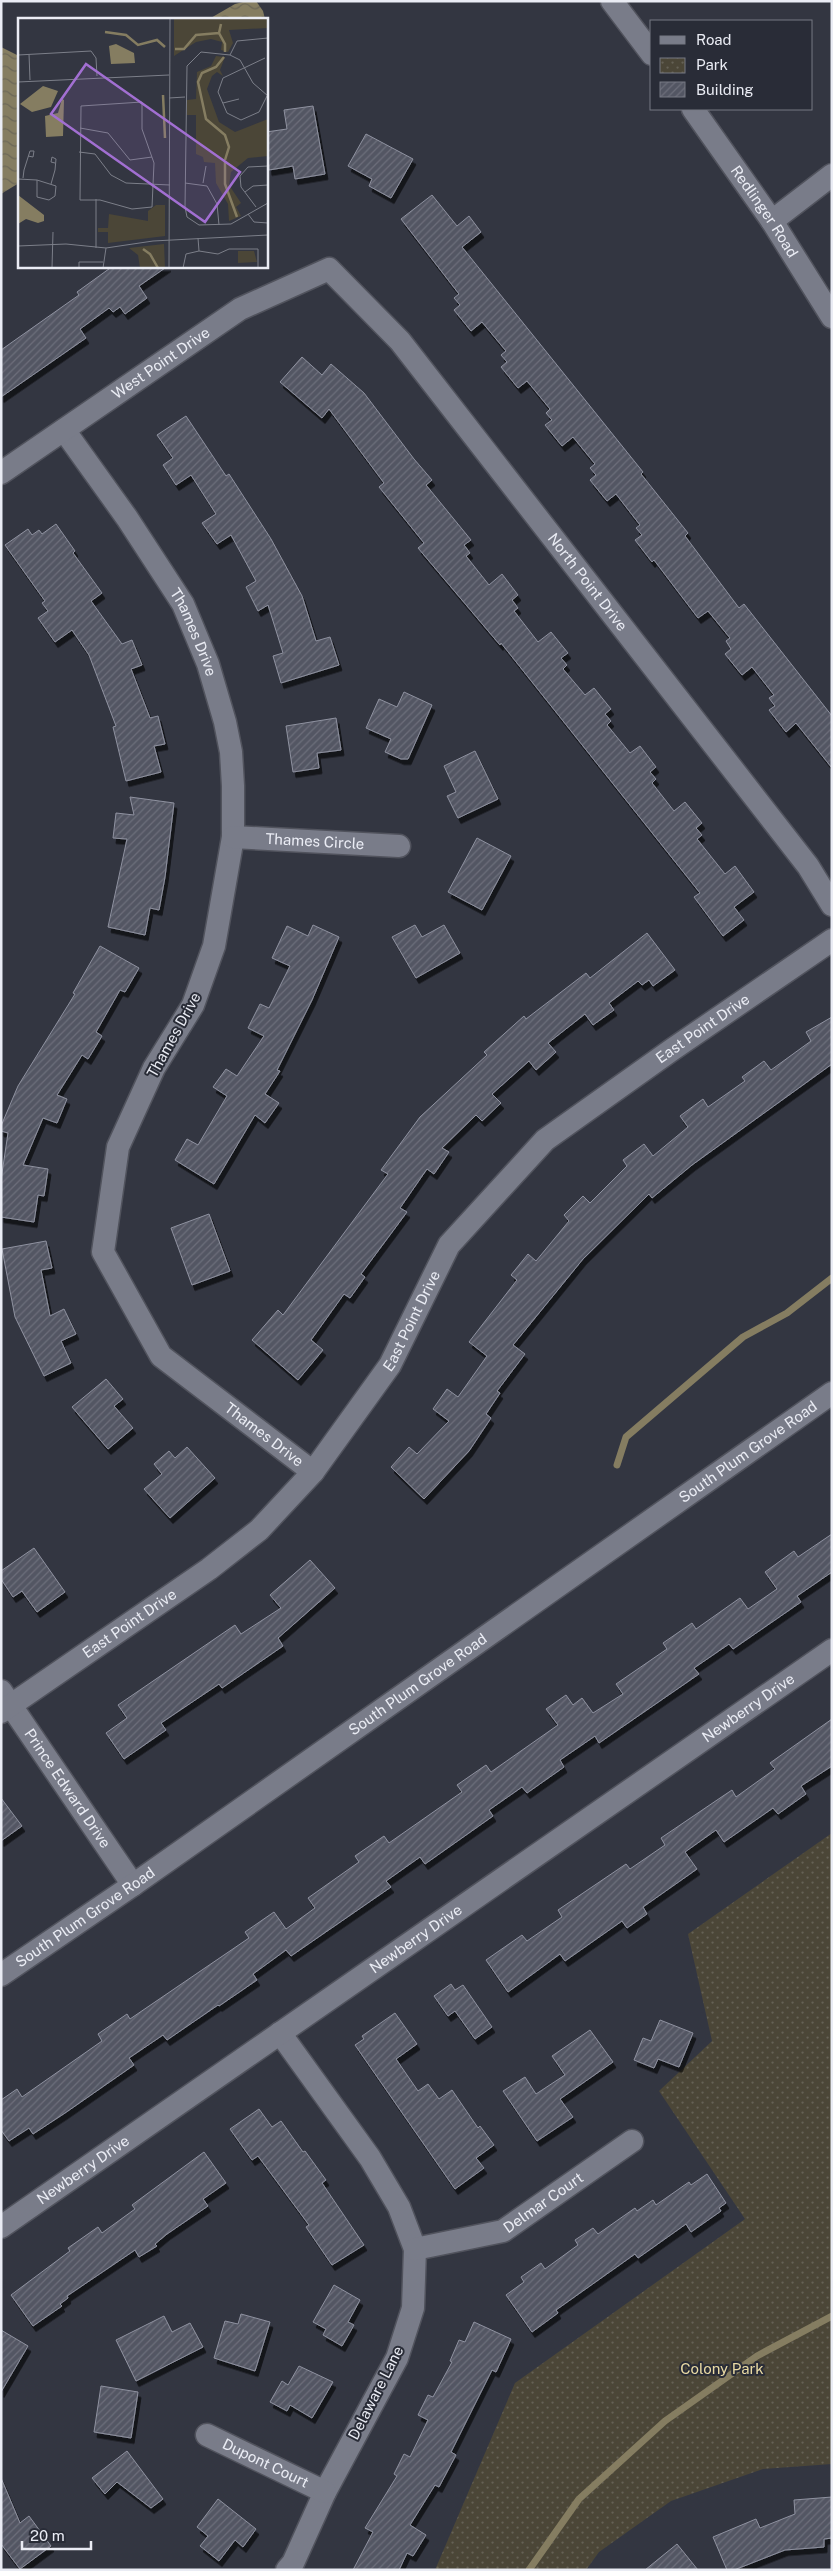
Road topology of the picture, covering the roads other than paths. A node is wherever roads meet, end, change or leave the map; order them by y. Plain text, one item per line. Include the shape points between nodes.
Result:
1 (612, 1) edge
2 (650, 51) edge
3 (694, 110) edge
4 (832, 175) edge
5 (772, 221) junction
6 (329, 269) joint
7 (832, 317) edge
8 (64, 430) junction
9 (1, 473) edge
10 (233, 837) junction
11 (399, 846) dead end
12 (832, 905) edge
13 (832, 940) edge
14 (832, 1393) edge
15 (312, 1472) junction
16 (832, 1650) edge
17 (4, 1702) edge
18 (133, 1885) junction
19 (1, 1974) edge
20 (280, 2033) junction
21 (632, 2141) dead end
22 (1, 2228) edge
23 (415, 2249) junction
24 (207, 2435) dead end
25 (325, 2492) junction
26 (287, 2570) edge

1 - 2 street
3 - 5 street, Redlinger Road
4 - 5 street
5 - 7 street, Redlinger Road
6 - 8 street, West Point Drive via 240,310
6 - 12 street, North Point Drive via 406,349 808,866
8 - 9 street, West Point Drive
8 - 10 street, Thames Drive via 183,604 213,680 225,722 231,752
10 - 11 street, Thames Circle
10 - 15 street, Thames Drive via 214,946 193,1005 154,1068 118,1146 103,1252 162,1356
13 - 15 street, East Point Drive via 545,1140 449,1245 390,1365
14 - 18 street, South Plum Grove Road
15 - 17 street, East Point Drive via 258,1530 230,1552
16 - 20 street, Newberry Drive
17 - 18 street, Prince Edward Drive
18 - 19 street, South Plum Grove Road
20 - 22 street, Newberry Drive
20 - 23 street, Delaware Lane via 370,2158 399,2207
21 - 23 street, Delmar Court via 503,2231
23 - 25 street, Delaware Lane via 413,2308 397,2358
24 - 25 street, Dupont Court
25 - 26 street, Delaware Lane

